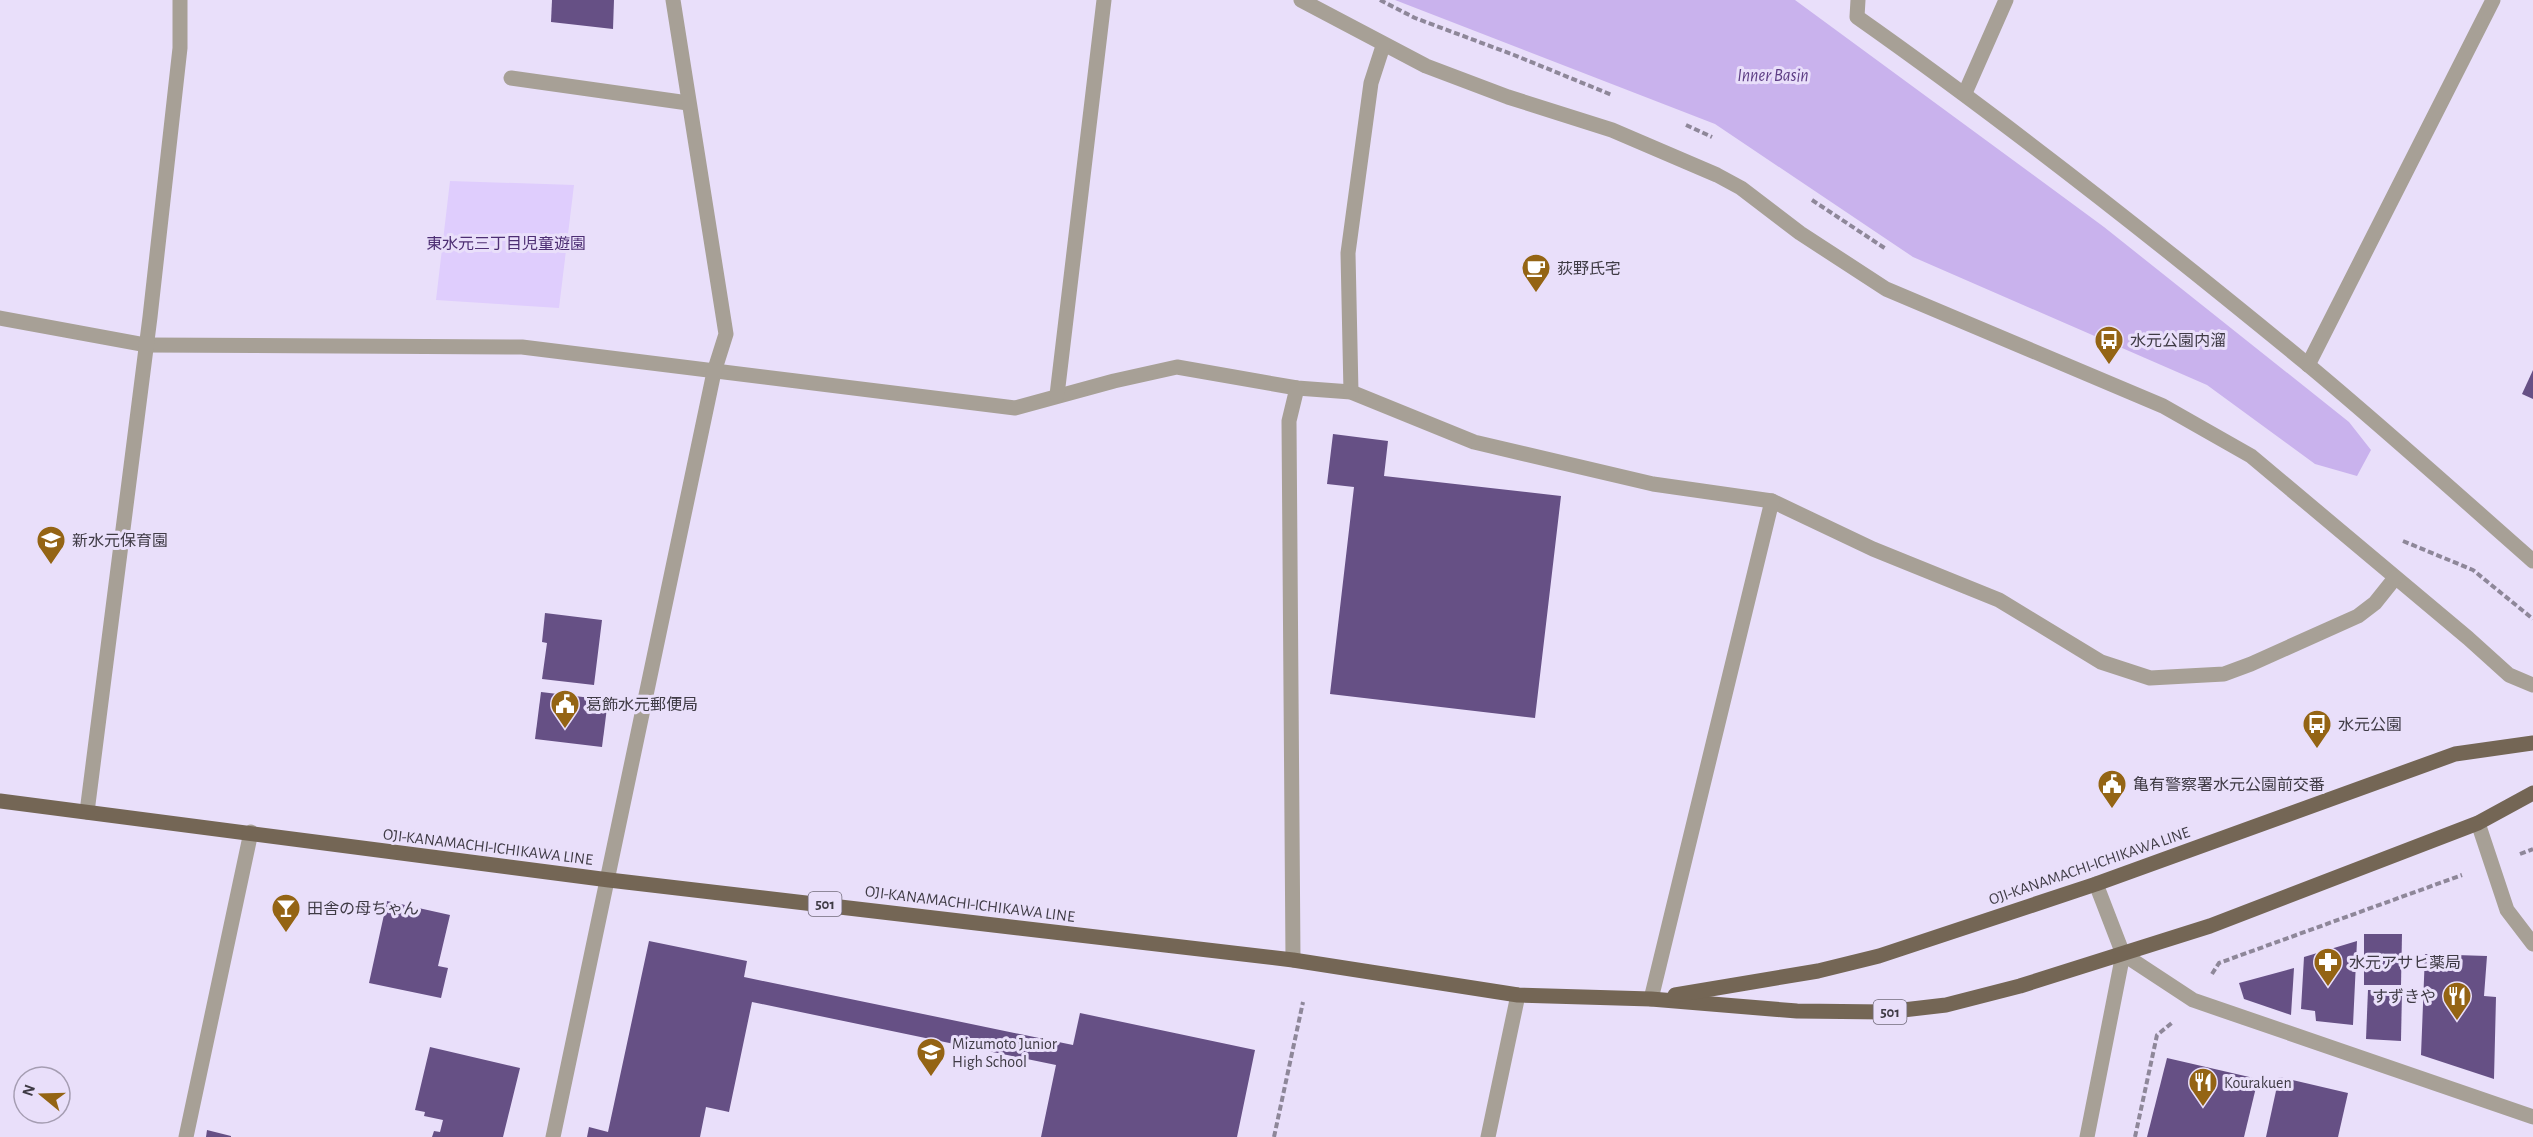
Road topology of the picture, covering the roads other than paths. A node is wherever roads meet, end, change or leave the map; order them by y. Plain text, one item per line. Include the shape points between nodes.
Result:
1 (180, 0) edge
2 (673, 0) edge
3 (1104, 0) edge
4 (1301, 0) edge
5 (1858, 0) edge
6 (2006, 0) edge
7 (2493, 0) edge
8 (1383, 45) junction
9 (511, 78) dead end
10 (1965, 93) junction
11 (688, 104) junction
12 (0, 318) edge
13 (146, 345) junction
14 (2308, 365) junction
15 (714, 372) junction
16 (1297, 387) junction
17 (1351, 392) junction
18 (1057, 395) junction
19 (1773, 501) junction
20 (2533, 561) edge
21 (2395, 578) junction
22 (2533, 685) edge
23 (2533, 743) edge
24 (2533, 793) edge
25 (0, 801) edge
26 (87, 812) junction
27 (2478, 823) junction
28 (251, 832) junction
29 (609, 879) junction
30 (2096, 884) junction
31 (2533, 944) edge
32 (2122, 954) junction
33 (1293, 960) junction
34 (1518, 995) junction
35 (1651, 999) junction
36 (2533, 1117) edge
37 (186, 1137) edge
38 (553, 1137) edge
39 (1488, 1137) edge
40 (2087, 1137) edge

1 - 13 street via 180,48
2 - 11 street
3 - 18 street
4 - 8 street
5 - 10 street via 1857,17
6 - 10 street
7 - 14 street
8 - 17 street via 1371,83 1348,253
8 - 21 street via 1426,66 1612,130 1717,175 1886,289 2163,406 2251,456
9 - 11 street
10 - 14 street
11 - 15 street via 726,334
12 - 13 street
13 - 15 street via 522,347
13 - 26 street
14 - 20 street
15 - 18 street via 1015,408
15 - 29 street
16 - 17 street
16 - 18 street via 1177,367
16 - 33 street via 1289,421
17 - 19 street via 1474,442 1653,484
19 - 21 street via 1873,549 1999,600 2101,662 2150,678 2224,674 2252,664 2358,616
19 - 35 street
21 - 22 street via 2509,675
23 - 30 main road, OJI-KANAMACHI-ICHIKAWA LINE / 501 via 2455,754
24 - 27 main road, OJI-KANAMACHI-ICHIKAWA LINE / 501
25 - 26 main road, OJI-KANAMACHI-ICHIKAWA LINE / 501
26 - 28 main road, OJI-KANAMACHI-ICHIKAWA LINE / 501
27 - 31 street via 2507,910
27 - 32 main road, OJI-KANAMACHI-ICHIKAWA LINE / 501 via 2210,926
28 - 29 main road, OJI-KANAMACHI-ICHIKAWA LINE / 501
28 - 37 street
29 - 33 main road, OJI-KANAMACHI-ICHIKAWA LINE / 501
29 - 38 street
30 - 32 street
30 - 35 main road, OJI-KANAMACHI-ICHIKAWA LINE / 501 via 1879,956 1818,971
32 - 35 main road, OJI-KANAMACHI-ICHIKAWA LINE / 501 via 1946,1005 1886,1012 1797,1011
32 - 36 street via 2193,1000
32 - 40 street
33 - 34 main road, OJI-KANAMACHI-ICHIKAWA LINE / 501
34 - 35 main road, OJI-KANAMACHI-ICHIKAWA LINE / 501
34 - 39 street

